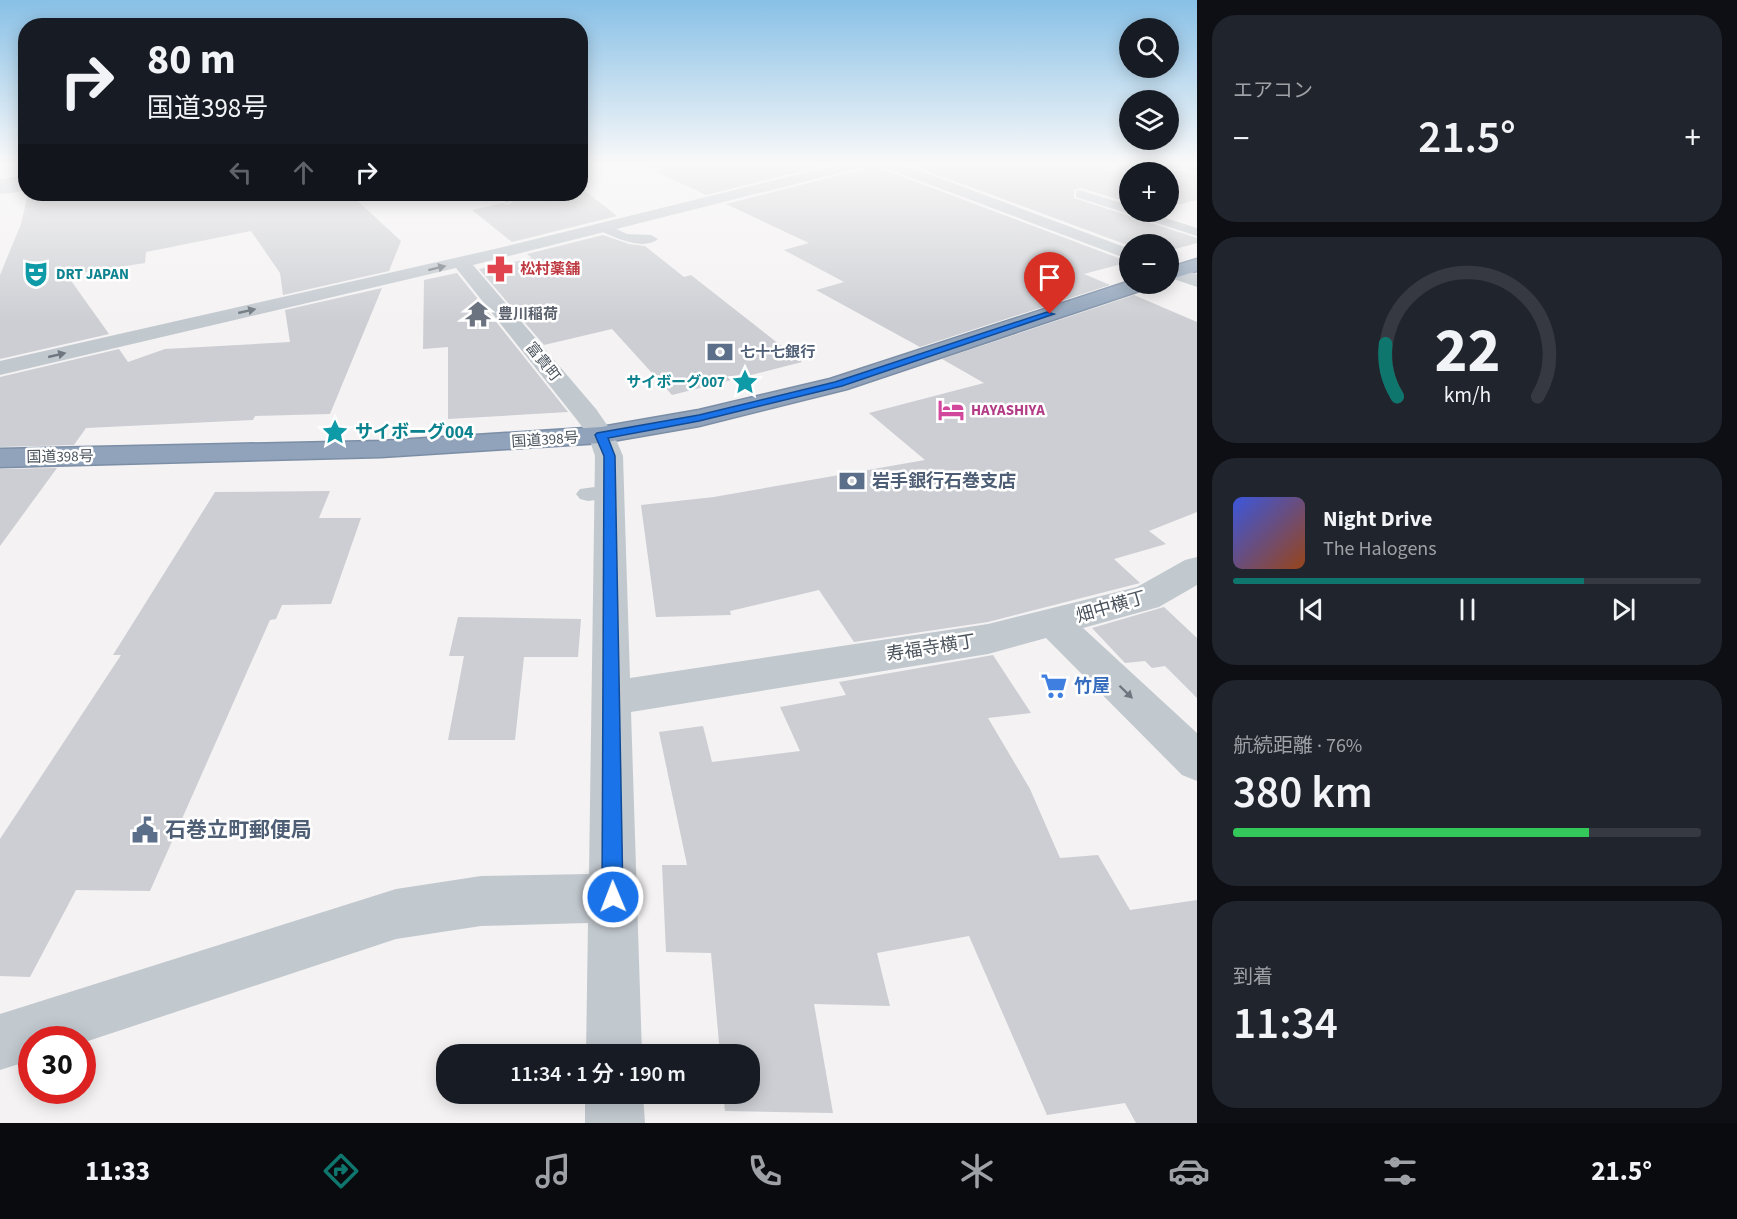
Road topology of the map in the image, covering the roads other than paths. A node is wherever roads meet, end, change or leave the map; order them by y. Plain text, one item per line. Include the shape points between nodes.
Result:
1 (648, 217) edge
2 (1030, 217) edge
3 (1166, 222) edge
4 (606, 228) junction
5 (1197, 232) edge
6 (651, 239) dead end
7 (1119, 251) edge
8 (461, 262) junction
9 (1197, 265) edge
10 (1179, 270) edge
11 (1179, 274) edge
12 (1197, 280) edge
13 (1119, 291) edge
14 (0, 368) edge
15 (601, 435) junction
16 (0, 458) edge
17 (1197, 569) edge
18 (1054, 622) junction
19 (610, 698) junction
20 (1197, 760) edge
21 (613, 897) junction
22 (0, 1042) edge
23 (614, 1044) edge
24 (614, 1104) edge
25 (615, 1123) edge

1 - 4 street
2 - 7 street
3 - 5 lane
4 - 6 lane via 624,238
4 - 8 street
14 -> 8 street
8 - 15 street, 富貴町
9 - 10 highway
11 - 12 street
13 - 15 highway, 国道398号 via 838,384 699,418
15 - 16 highway, 国道398号 via 381,449
15 - 19 street via 609,456 599,493
17 - 18 street, 畑中横丁 via 1147,598
18 - 19 street, 寿福寺横丁 via 988,639
18 -> 20 street
19 - 21 street
21 - 22 street via 481,901 396,914
21 - 23 street
24 - 25 street

